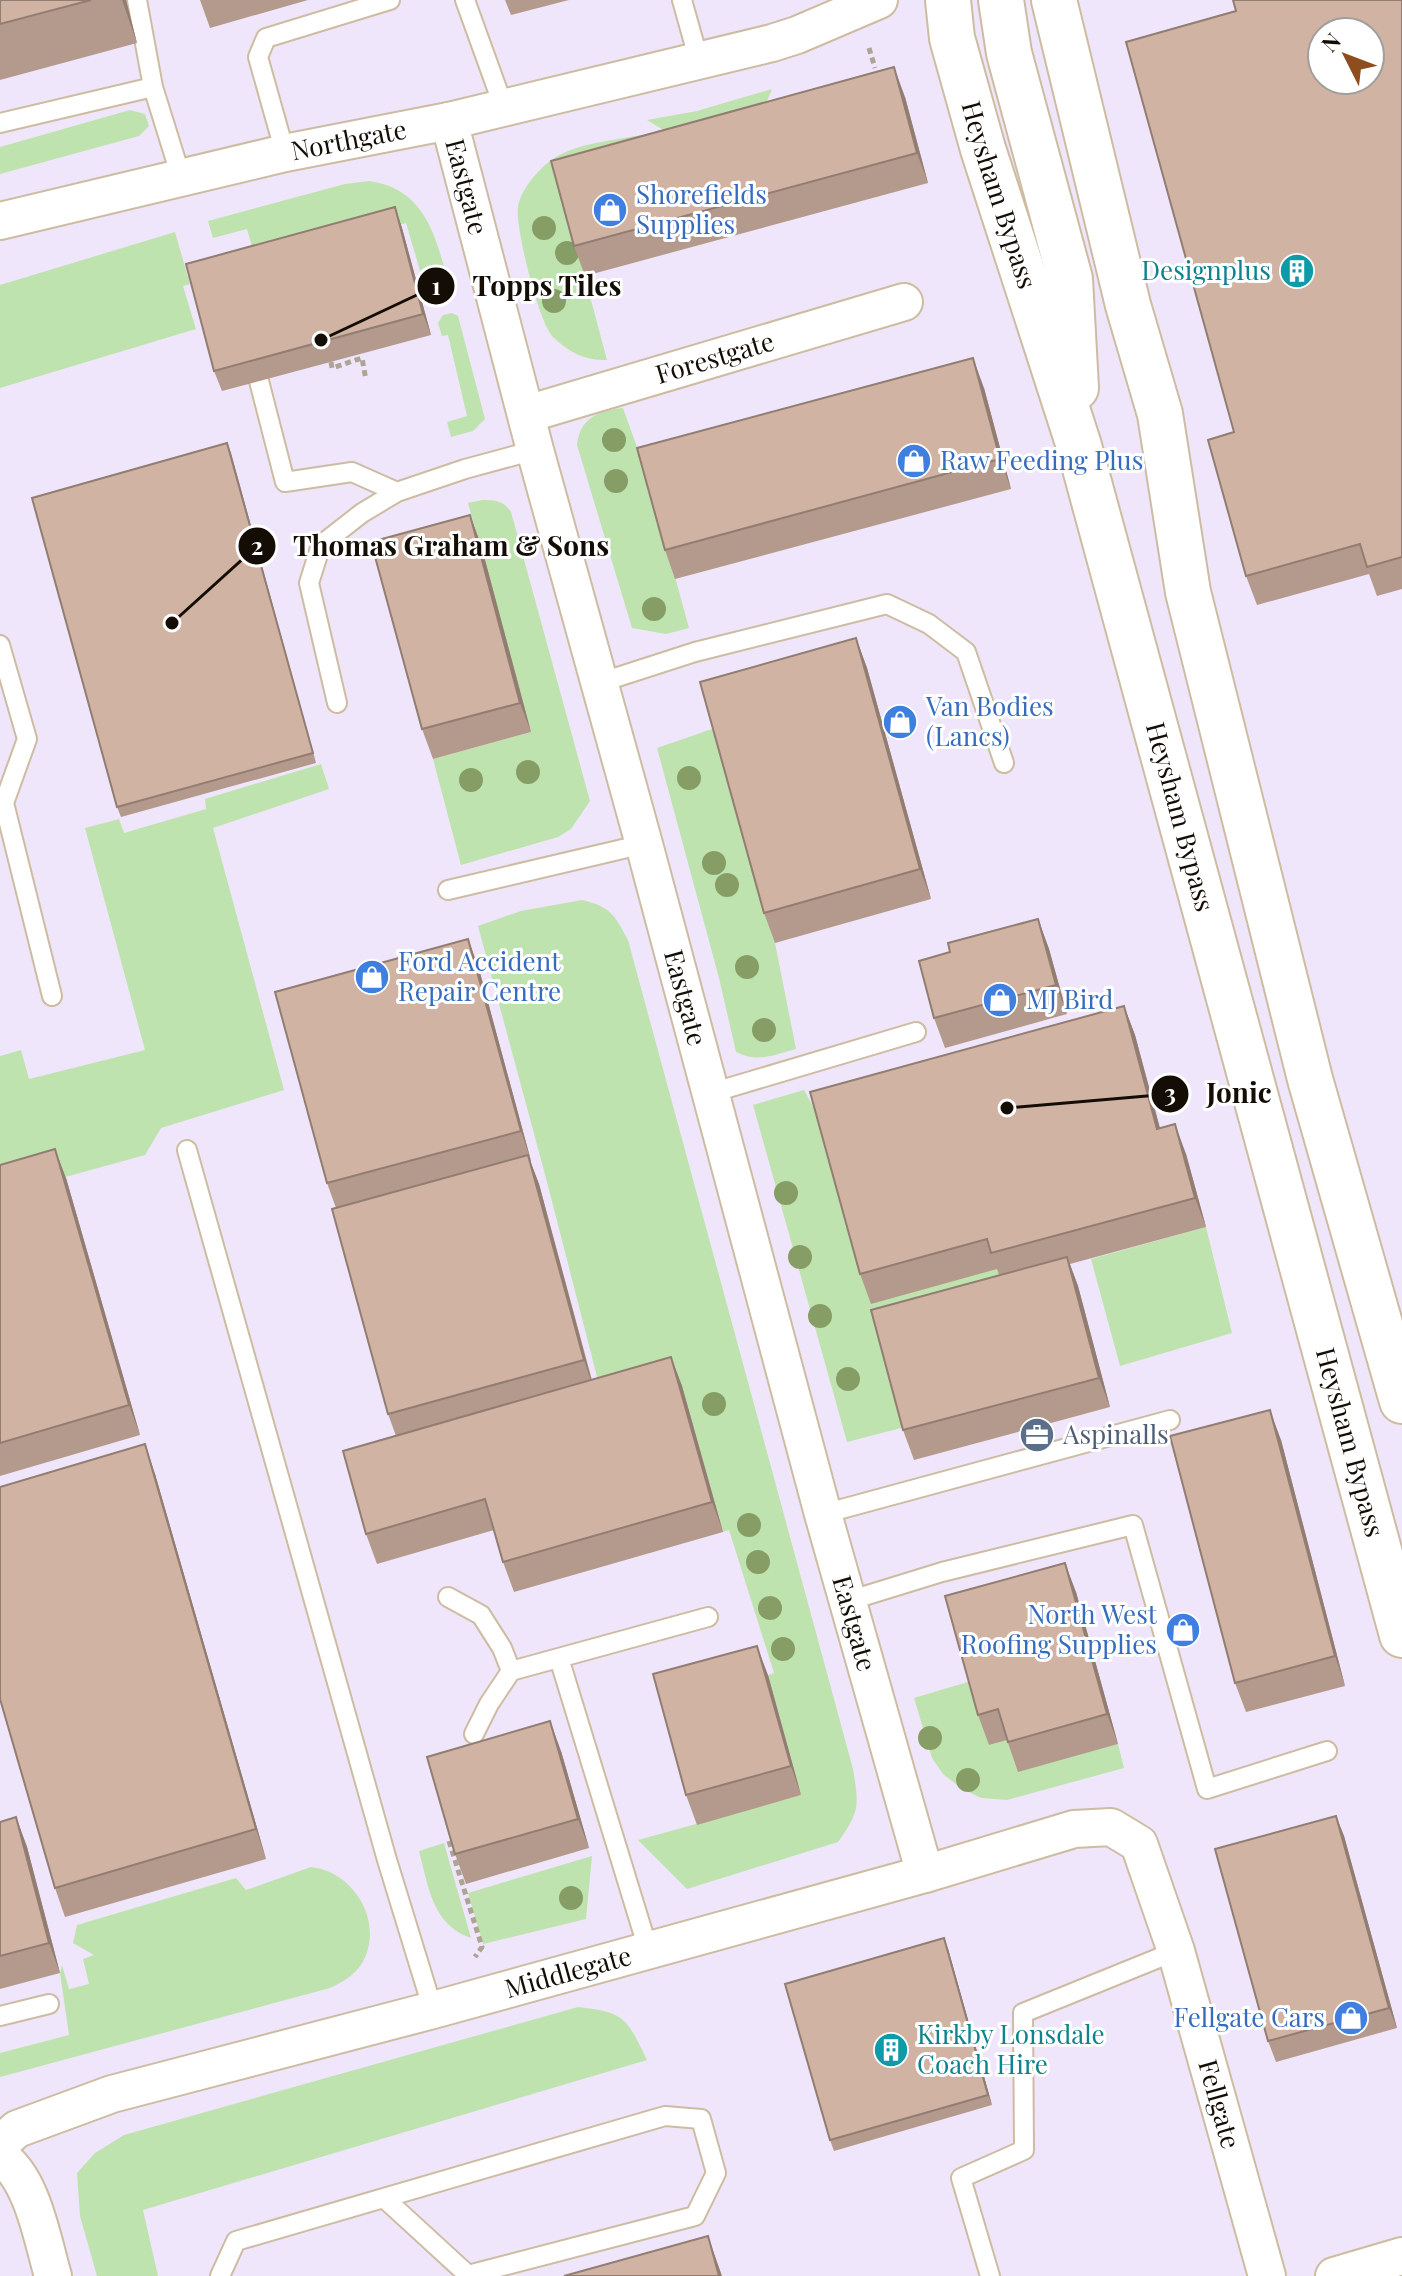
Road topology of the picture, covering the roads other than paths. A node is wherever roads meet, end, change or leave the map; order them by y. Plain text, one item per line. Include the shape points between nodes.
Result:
1 (137, 0) edge
2 (390, 0) edge
3 (465, 0) edge
4 (682, 0) edge
5 (879, 0) edge
6 (948, 0) edge
7 (1001, 0) edge
8 (1054, 0) edge
9 (699, 61) junction
10 (153, 87) junction
11 (504, 108) junction
12 (449, 121) junction
13 (0, 123) edge
14 (285, 153) junction
15 (181, 177) junction
16 (0, 221) edge
17 (904, 302) dead end
18 (259, 381) edge
19 (527, 414) junction
20 (1079, 446) junction
21 (535, 450) junction
22 (397, 492) junction
23 (0, 645) edge
24 (599, 683) junction
25 (337, 703) dead end
26 (1004, 763) dead end
27 (644, 844) junction
28 (448, 890) dead end
29 (52, 996) dead end
30 (916, 1032) dead end
31 (711, 1093) junction
32 (187, 1150) dead end
33 (1402, 1401) edge
34 (1170, 1420) dead end
35 (823, 1514) junction
36 (448, 1597) dead end
37 (848, 1601) junction
38 (708, 1617) dead end
39 (1402, 1635) edge
40 (559, 1658) junction
41 (511, 1671) junction
42 (474, 1734) dead end
43 (1327, 1751) dead end
44 (1139, 1844) joint
45 (925, 1874) junction
46 (648, 1949) junction
47 (1176, 1951) junction
48 (49, 2004) dead end
49 (433, 2010) junction
50 (0, 2016) edge
51 (0, 2144) edge
52 (0, 2157) edge
53 (384, 2198) junction
54 (1402, 2256) edge
55 (53, 2276) edge
56 (220, 2276) edge
57 (990, 2276) edge
58 (1267, 2276) edge
59 (1334, 2276) edge

1 - 10 lane
2 - 14 lane via 266,38 258,57
3 - 11 lane
4 - 9 lane
5 - 9 street, Northgate via 797,35
6 - 20 highway, Heysham Bypass via 952,38 983,149
7 - 20 highway via 1009,53 1070,279
8 - 33 highway via 1160,414 1188,592 1310,1079
9 - 11 street, Northgate
10 - 13 lane
10 - 15 lane
11 - 12 street, Northgate
12 - 14 street, Northgate
12 - 19 street, Eastgate
14 - 15 street, Northgate
15 - 16 street, Northgate
17 - 19 street, Forestgate
18 - 22 lane via 285,482 352,472
19 - 21 street, Eastgate
20 - 39 highway, Heysham Bypass
21 - 22 lane
21 - 24 street, Eastgate
22 - 25 lane via 321,545 309,583
23 - 29 lane via 27,739 4,803
24 - 26 lane via 695,652 887,604 929,624 966,652
24 - 27 street, Eastgate
27 - 28 lane
27 - 31 street, Eastgate
30 - 31 lane
31 - 35 street, Eastgate
32 - 49 lane
34 - 35 lane
35 - 37 street, Eastgate
36 - 41 lane via 481,1615
37 - 43 lane via 1133,1525 1207,1789
37 - 45 street, Eastgate
38 - 40 lane
40 - 41 lane
40 - 46 lane
41 - 42 lane
44 - 45 street, Middlegate via 1111,1827 1074,1829
44 - 47 street, Fellgate
45 - 46 street, Middlegate
46 - 49 street, Middlegate
47 - 57 lane via 1023,2013 1024,2150 961,2178
47 - 58 street, Fellgate
48 - 50 lane
49 - 51 street, Middlegate via 112,2094 17,2129
52 - 55 street via 30,2198
53 - 53 lane via 665,2116 701,2119 716,2173 695,2216 468,2275
53 - 56 lane via 236,2241
54 - 59 street

